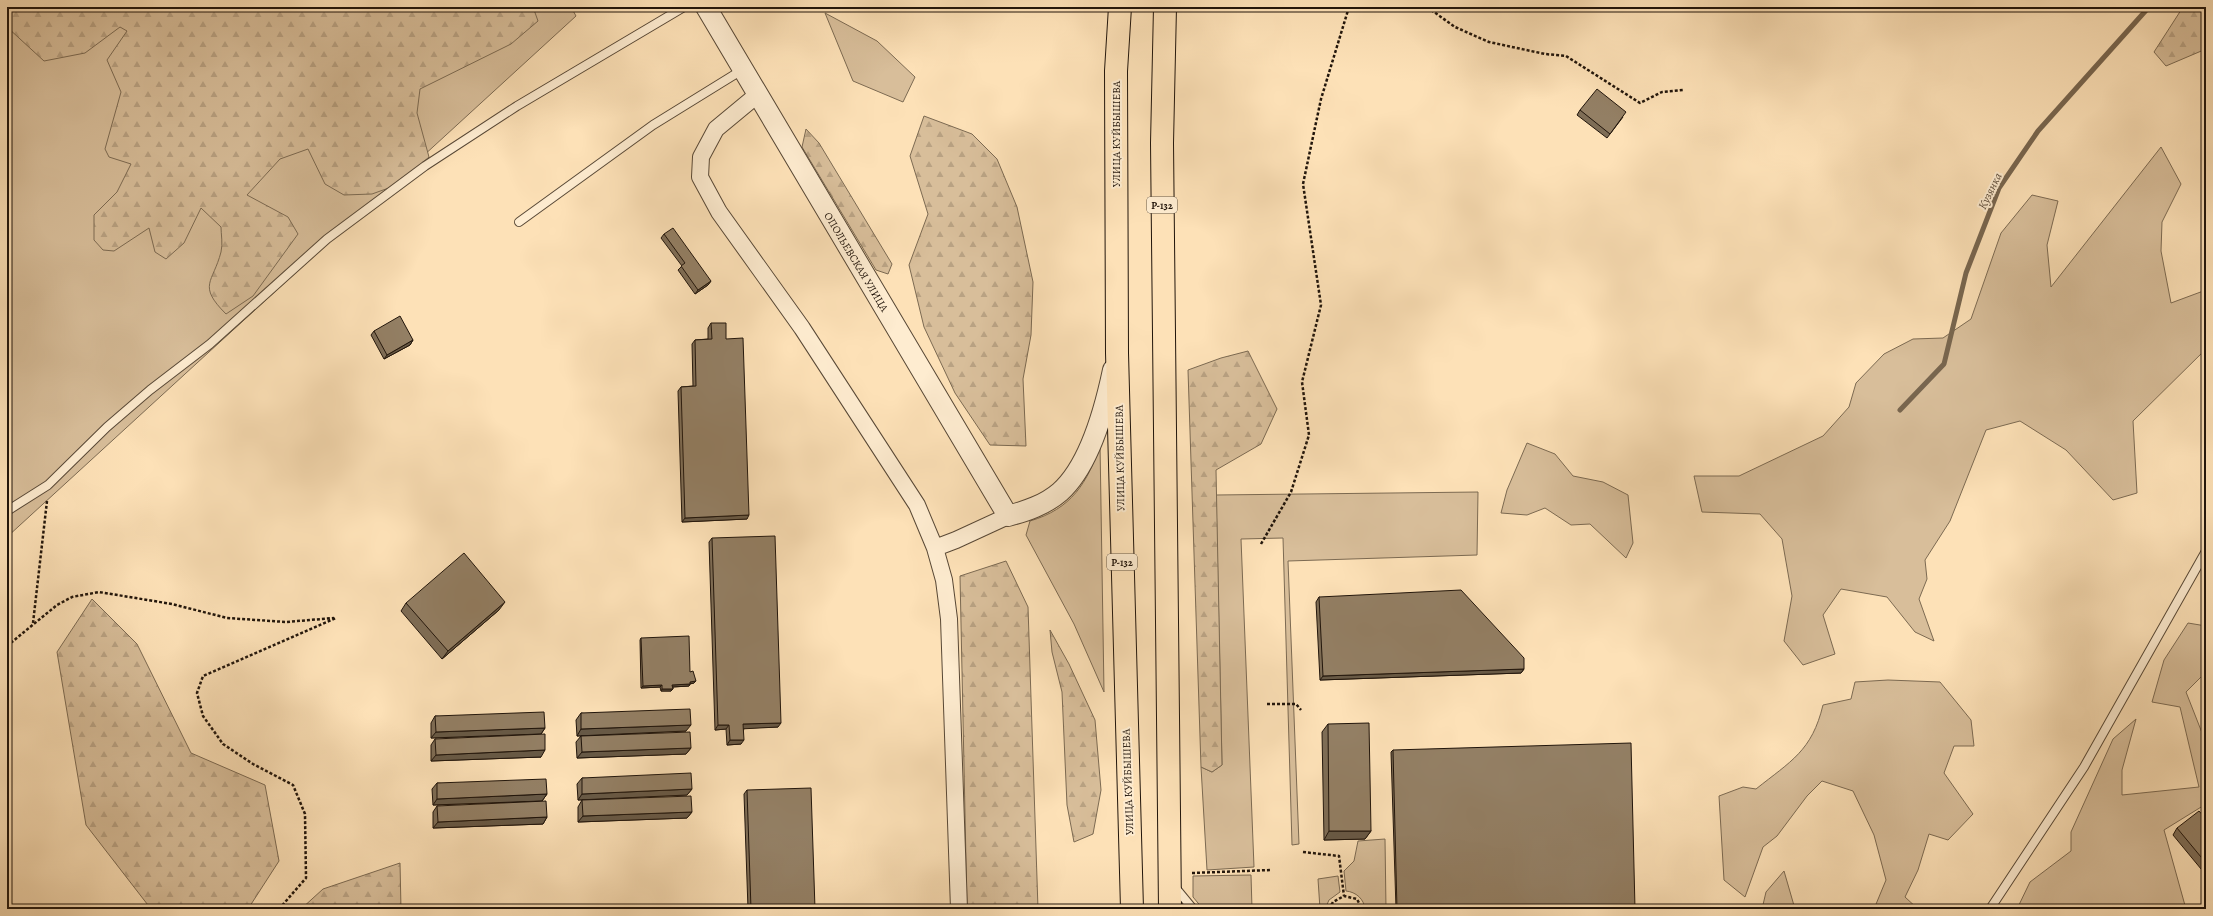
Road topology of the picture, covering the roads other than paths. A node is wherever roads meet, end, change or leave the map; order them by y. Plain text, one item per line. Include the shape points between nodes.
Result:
1 (684, 7) edge
2 (706, 7) edge
3 (1120, 7) edge
4 (1165, 7) edge
5 (743, 69) junction
6 (757, 94) junction
7 (519, 222) dead end
8 (1117, 353) junction
9 (7, 511) edge
10 (1008, 516) junction
11 (935, 548) junction
12 (2206, 551) edge
13 (1169, 880) junction
14 (959, 909) edge
15 (1132, 909) edge
16 (1170, 909) edge
17 (1193, 909) edge
18 (1990, 909) edge

1 - 9 lane via 517,106 425,166 327,239 210,344 107,426 48,484
2 - 5 street, ОПОЛЬЕВСКАЯ УЛИЦА
3 - 8 highway, УЛИЦА КУЙБЫШЕВА / Р-132 via 1116,71
4 - 13 highway, Р-132 via 1162,175 1170,770
5 - 6 street, ОПОЛЬЕВСКАЯ УЛИЦА
5 - 7 lane via 653,124
6 - 10 street, ОПОЛЬЕВСКАЯ УЛИЦА
6 - 11 street via 716,129 701,157 700,177 719,212 802,328 917,505
8 - 10 street via 1107,399 1078,472 1060,492 1033,509
8 - 15 highway, УЛИЦА КУЙБЫШЕВА / Р-132
10 - 11 street
11 - 14 street via 944,580 949,619
12 - 18 lane via 2084,766
13 - 16 highway, Р-132
13 - 17 lane

